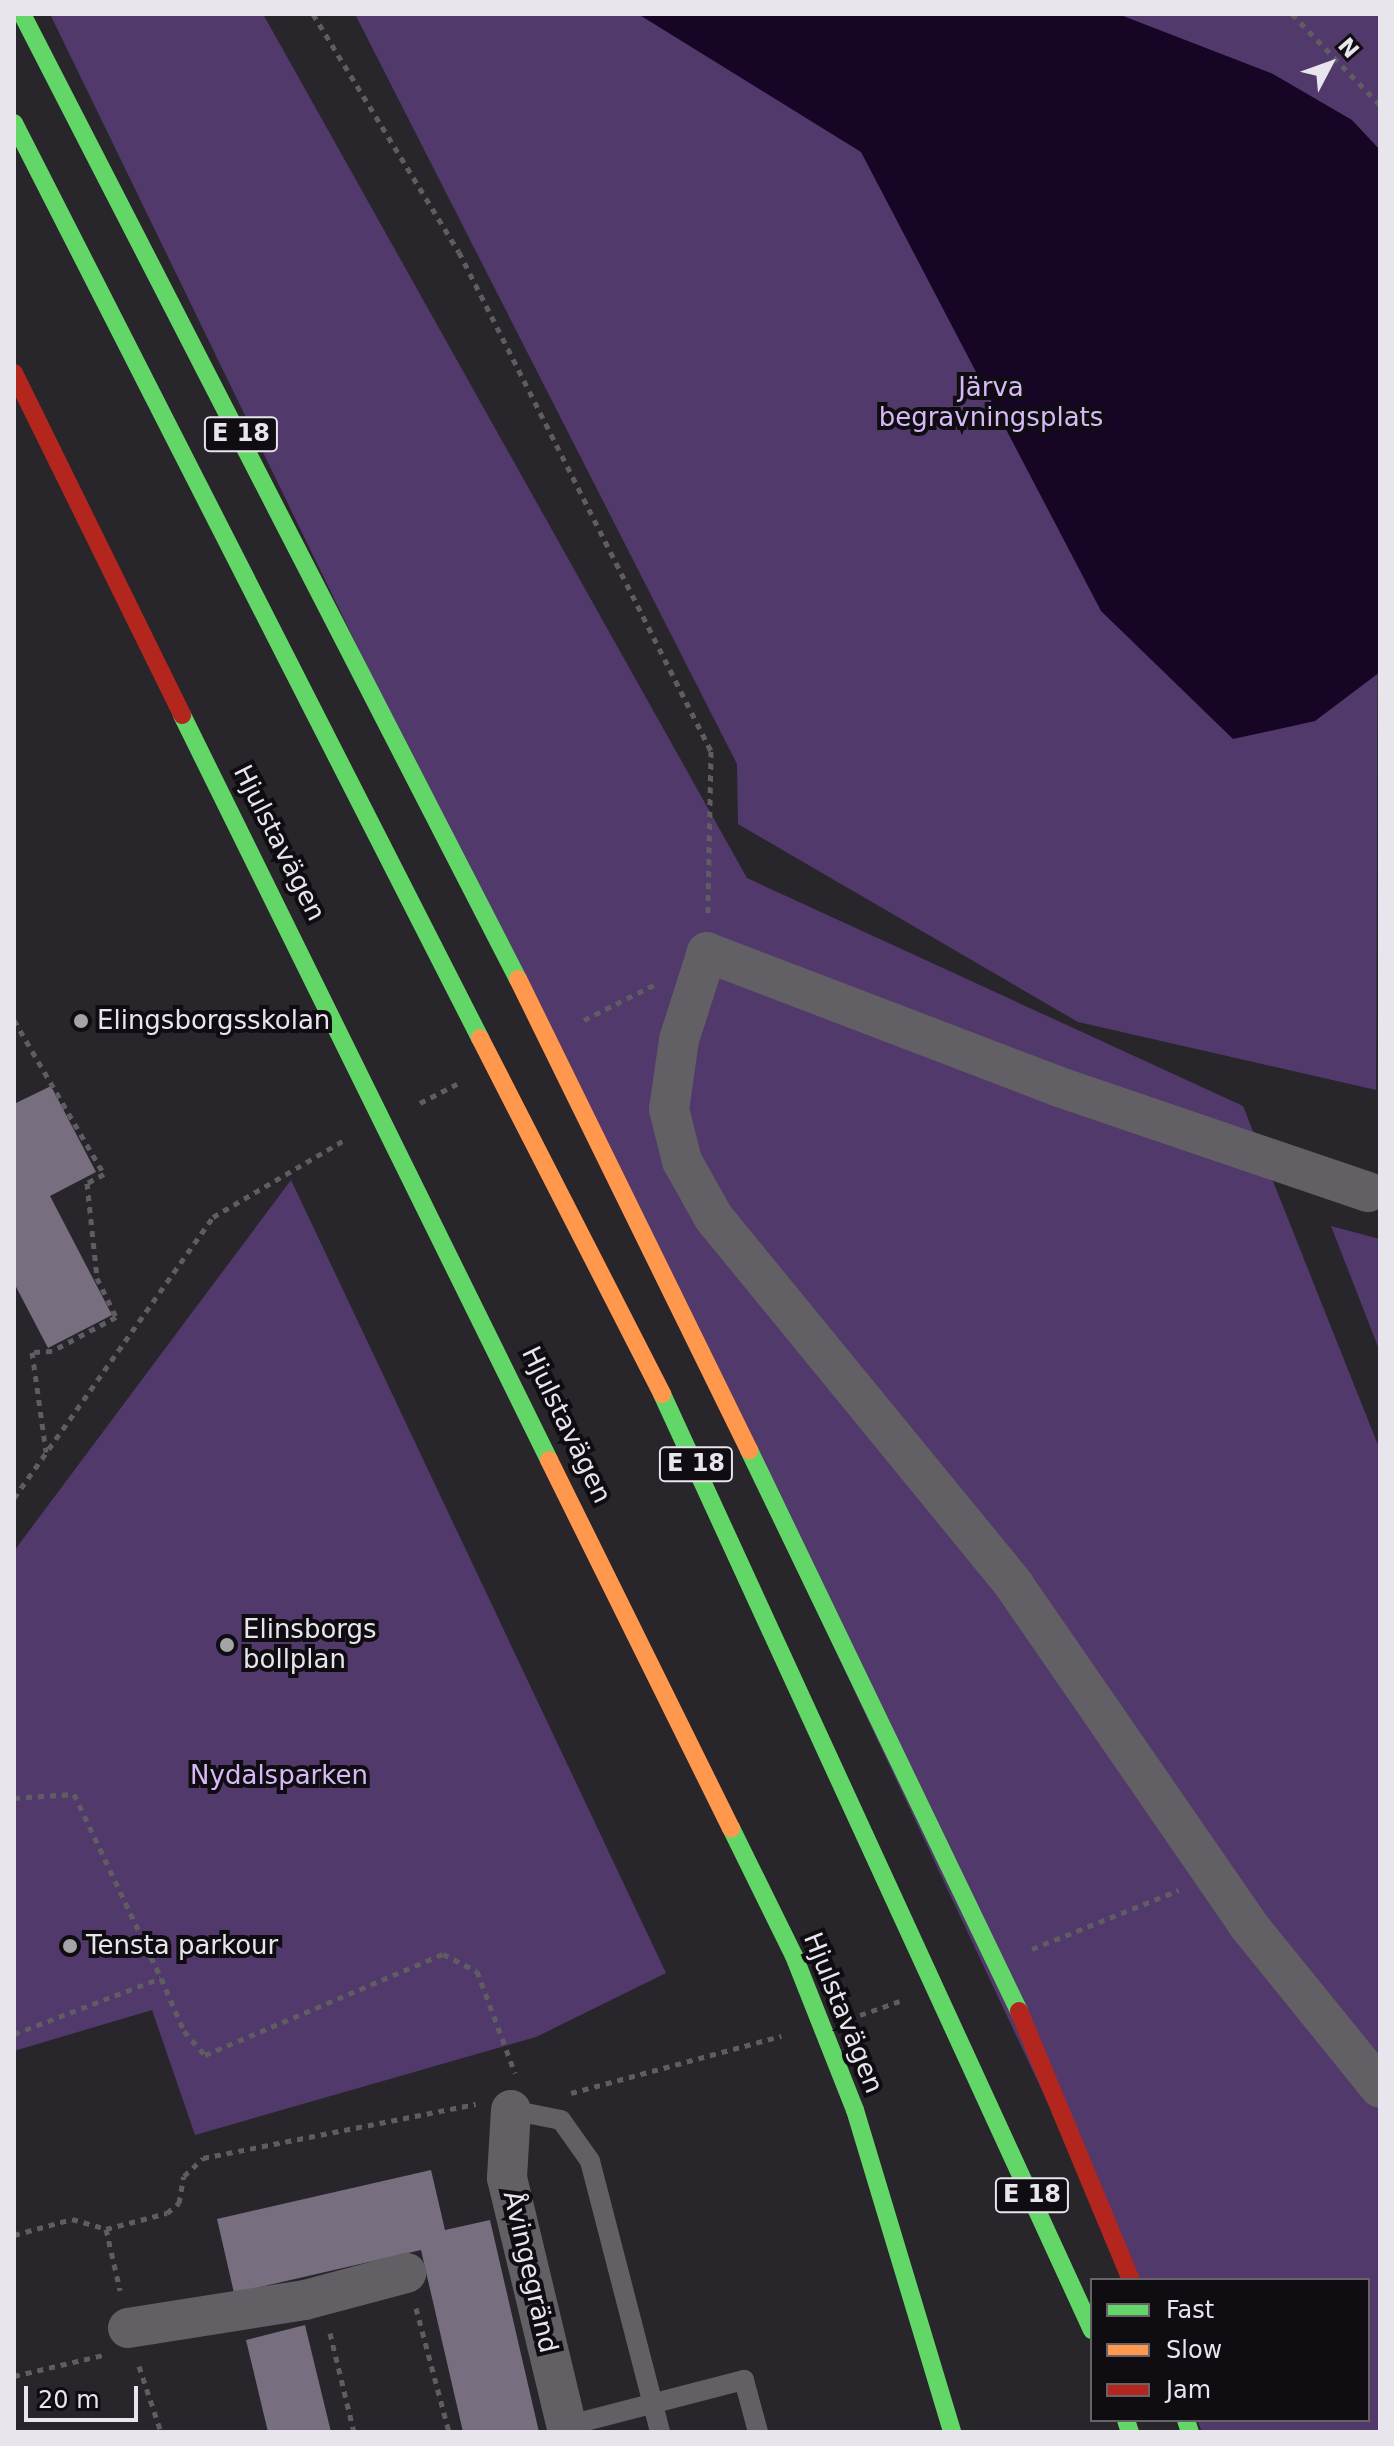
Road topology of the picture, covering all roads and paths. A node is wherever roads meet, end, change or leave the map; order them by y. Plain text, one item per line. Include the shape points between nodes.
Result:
1 (22, 14) edge
2 (313, 14) edge
3 (1292, 14) edge
4 (1380, 105) edge
5 (14, 123) edge
6 (14, 373) edge
7 (23, 441) dead end
8 (94, 539) junction
9 (707, 952) junction
10 (14, 1020) edge
11 (273, 1176) dead end
12 (1368, 1192) dead end
13 (46, 1453) junction
14 (14, 1498) edge
15 (14, 1798) edge
16 (1214, 1876) junction
17 (1025, 1951) dead end
18 (161, 1978) junction
19 (909, 1998) dead end
20 (850, 2018) dead end
21 (14, 2034) edge
22 (788, 2034) dead end
23 (1380, 2088) edge
24 (511, 2110) junction
25 (14, 2235) edge
26 (406, 2273) joint
27 (1130, 2278) edge
28 (321, 2297) junction
29 (1090, 2325) edge
30 (123, 2340) joint
31 (928, 2360) junction
32 (14, 2376) edge
33 (652, 2403) junction
34 (567, 2429) edge
35 (354, 2432) edge
36 (449, 2432) edge
37 (660, 2432) edge
38 (758, 2432) edge
39 (935, 2432) edge
40 (952, 2432) edge

1 - 27 main road, E 18 via 457,855 1031,2035
2 - 9 path via 459,252 711,751
3 - 4 path
5 - 29 main road, E 18 via 690,1449
6 - 8 main road, Hjulstavägen
7 - 8 main road, Hjulstavägen
8 - 31 main road, Hjulstavägen via 298,936 722,1803 855,2110
9 - 12 street via 1057,1086
9 - 16 street via 679,1040 669,1109 682,1161 714,1218 1014,1585
10 - 13 path via 104,1174 87,1183 97,1278 116,1317 52,1351 32,1352
11 - 13 path via 213,1217
13 - 14 path
15 - 18 path via 74,1794
16 - 17 path
16 - 23 street
18 - 21 path
18 - 24 path via 184,2031 205,2055 443,1954 477,1971 516,2065
19 - 20 path
22 - 24 path
24 - 25 path via 461,2102 203,2158 184,2176 179,2203 167,2213 106,2229 72,2219
24 - 33 lane via 561,2120 590,2161
24 - 34 street, Åvingegränd via 507,2178
26 - 28 street
26 - 36 path
28 - 30 street
28 - 35 path
30 - 32 path
31 - 39 main road, Hjulstavägen
31 - 40 main road, Hjulstavägen
33 - 34 lane
33 - 37 lane
33 - 38 lane via 744,2380

